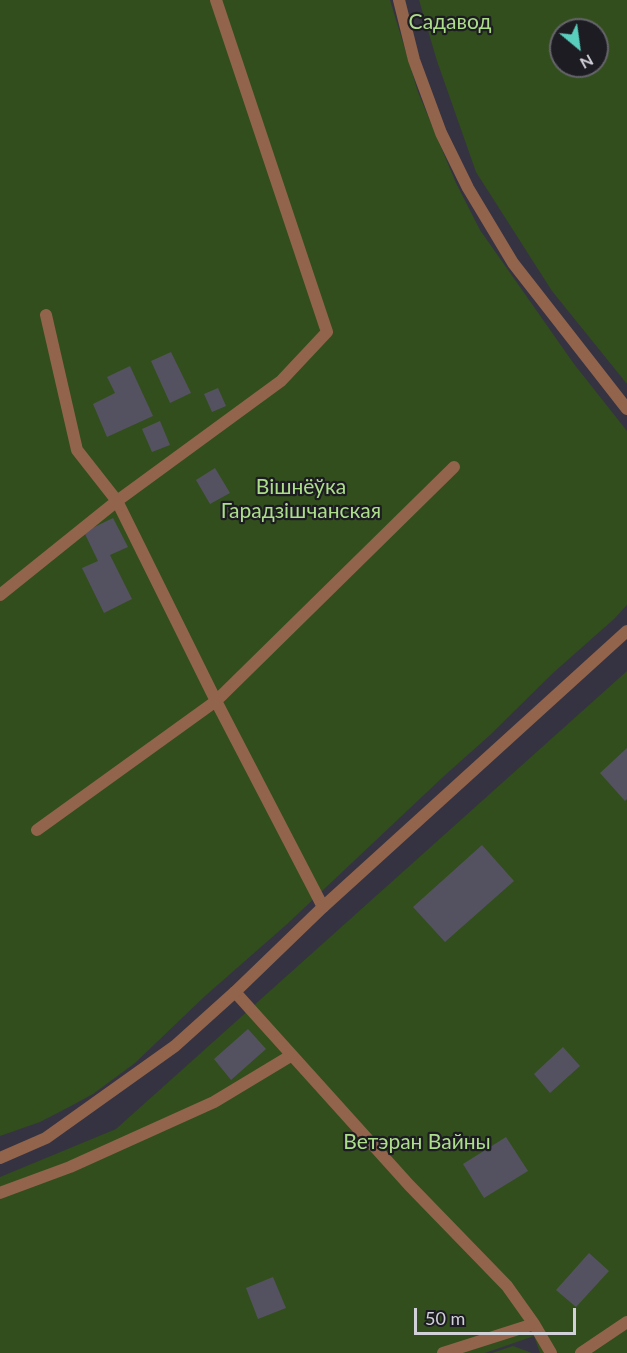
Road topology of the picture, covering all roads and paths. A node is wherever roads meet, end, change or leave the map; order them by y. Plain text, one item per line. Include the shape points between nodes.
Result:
1 (216, 0) edge
2 (399, 0) edge
3 (46, 315) dead end
4 (627, 410) edge
5 (454, 467) dead end
6 (117, 501) junction
7 (0, 595) edge
8 (627, 631) edge
9 (216, 701) junction
10 (37, 830) dead end
11 (323, 907) junction
12 (235, 992) junction
13 (292, 1055) junction
14 (0, 1158) edge
15 (0, 1193) edge
16 (627, 1322) edge
17 (534, 1324) junction
18 (443, 1353) edge
19 (551, 1353) edge
20 (581, 1353) edge

1 - 6 street via 327,332 281,381
2 - 4 street via 414,60 441,133 468,189 513,263
3 - 6 street via 78,450
5 - 9 street
6 - 7 street
6 - 9 street
8 - 11 street
9 - 10 street
9 - 11 street
11 - 12 street
12 - 13 street
12 - 14 street via 175,1046 46,1138
13 - 15 street via 214,1102 70,1167
13 - 17 street via 507,1286
16 - 20 street
17 - 18 street
17 - 19 street

